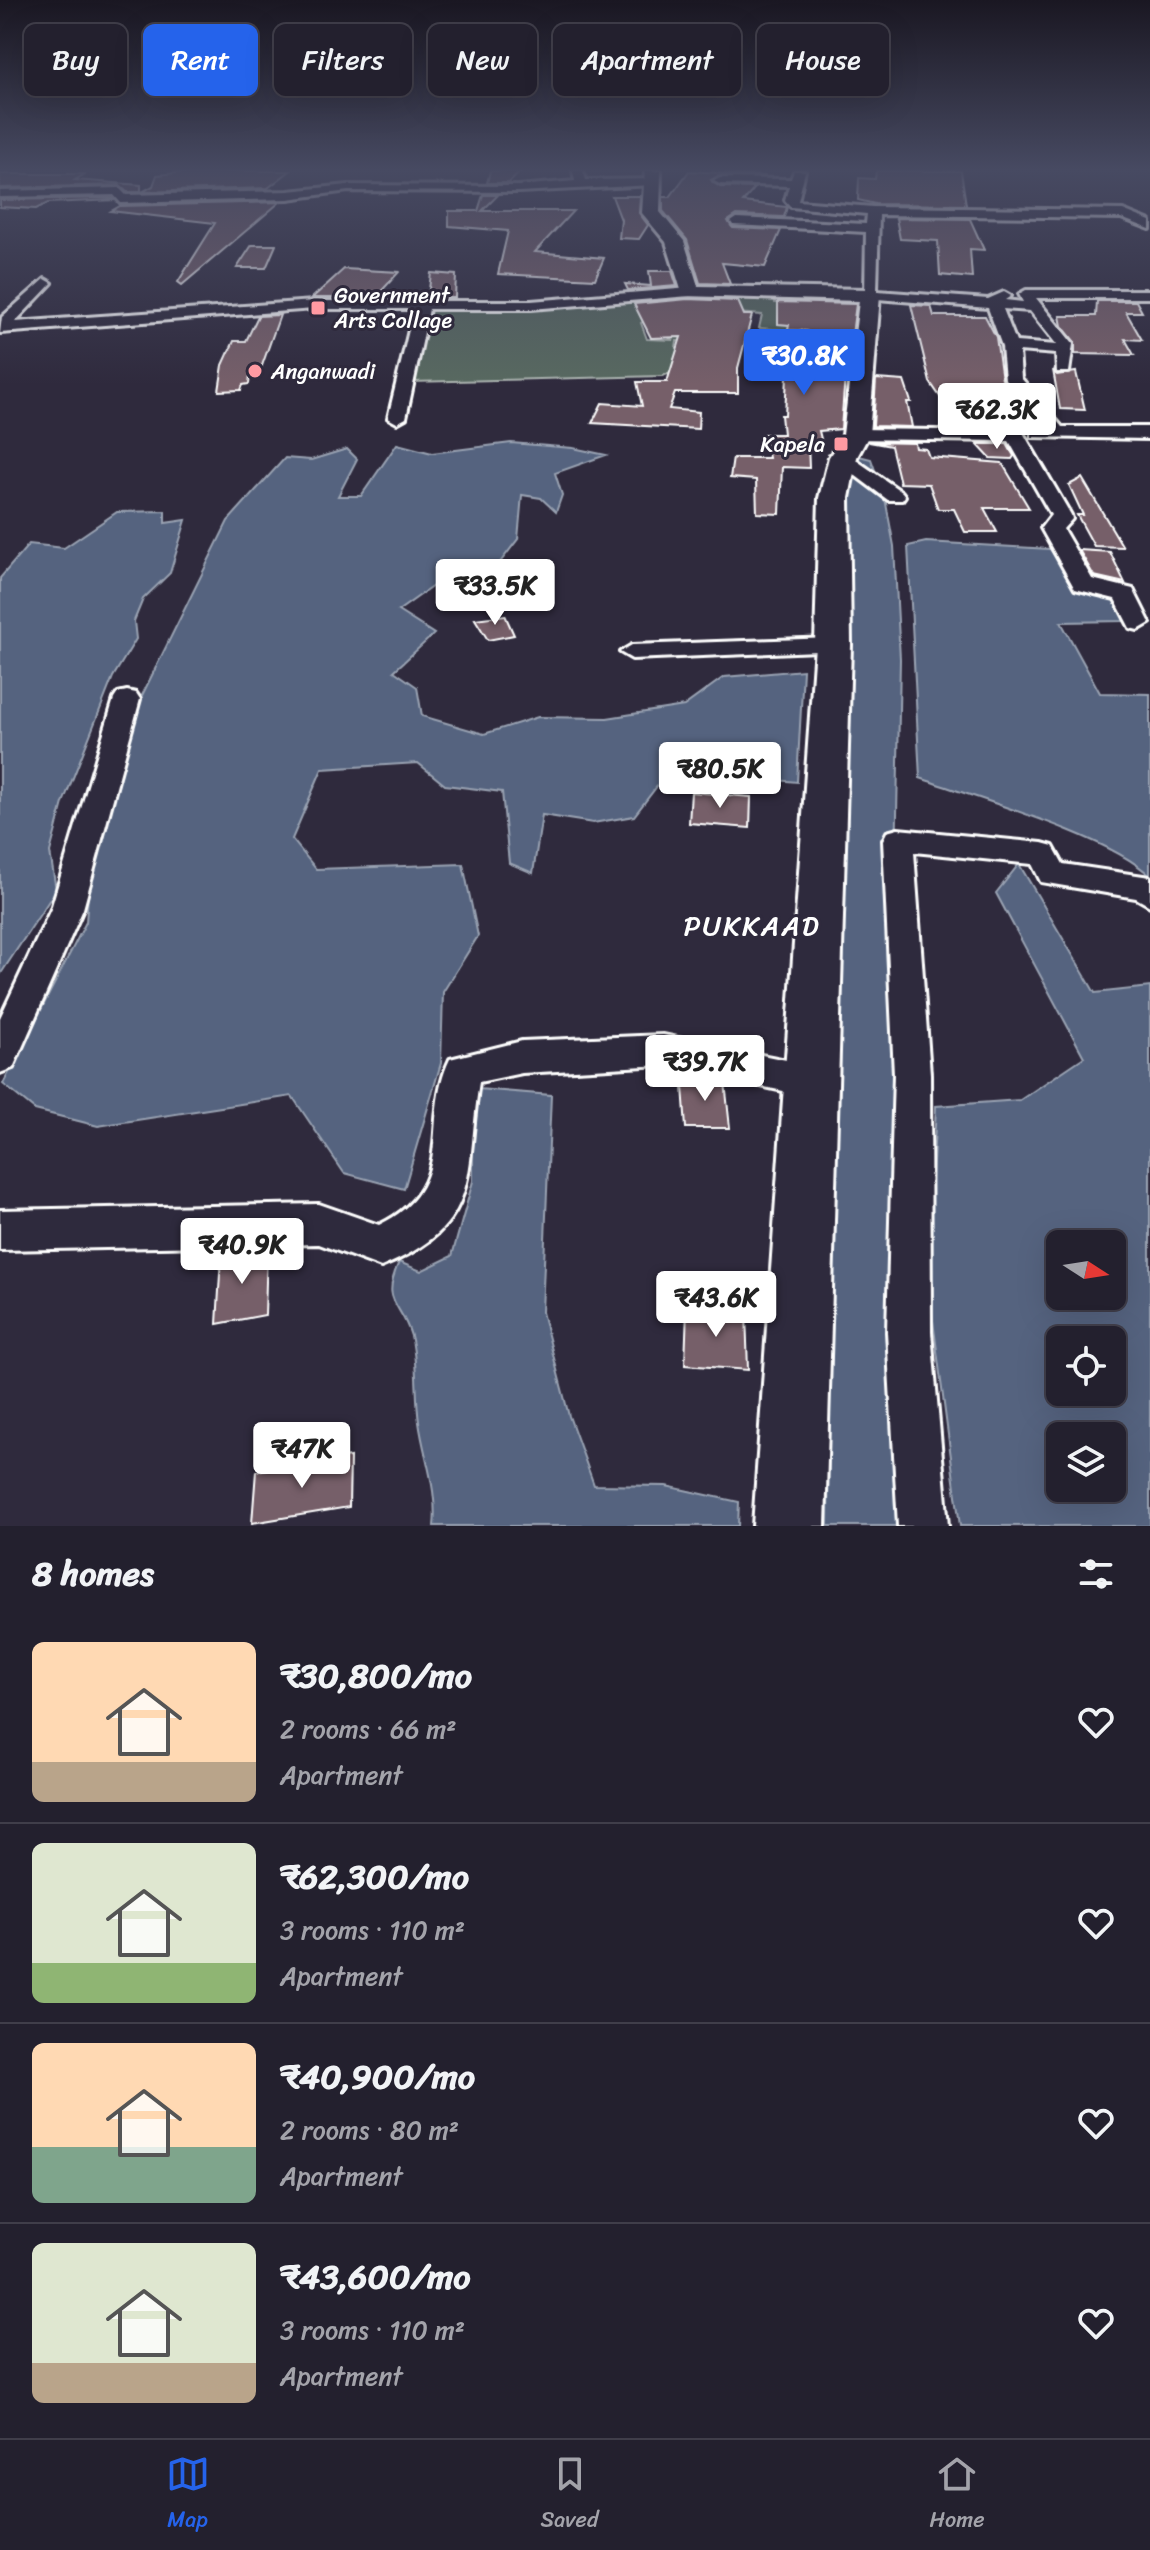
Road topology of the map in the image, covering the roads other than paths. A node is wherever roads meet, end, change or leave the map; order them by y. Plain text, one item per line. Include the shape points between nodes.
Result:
1 (675, 242) edge
2 (869, 242) edge
3 (45, 283) dead end
4 (690, 292) junction
5 (1150, 294) edge
6 (870, 295) junction
7 (1030, 301) junction
8 (423, 305) junction
9 (994, 305) junction
10 (4, 327) edge
11 (1010, 346) junction
12 (1065, 350) junction
13 (1063, 368) dead end
14 (397, 418) dead end
15 (1057, 433) junction
16 (1150, 433) edge
17 (1015, 435) junction
18 (849, 446) junction
19 (895, 496) dead end
20 (1138, 623) dead end
21 (833, 645) junction
22 (632, 652) dead end
23 (127, 699) dead end
24 (1150, 894) edge
25 (0, 1057) edge
26 (811, 1081) junction
27 (0, 1230) edge
28 (789, 1526) edge
29 (923, 1526) edge

1 - 4 street
2 - 6 street
3 - 10 street
4 - 6 street
4 - 8 street via 531,305
5 - 7 street
6 - 9 street
6 - 18 street
7 - 9 street
7 - 12 street
8 - 10 street via 314,305
8 - 14 street
9 - 11 street
11 - 12 street
11 - 15 street via 1013,379
12 - 13 street
15 - 16 street
15 - 17 street
17 - 18 street
17 - 20 street via 1061,515 1052,528 1083,584 1125,594
18 - 19 street
18 - 21 street via 834,498
21 - 22 street
21 - 26 street
23 - 25 street via 67,909
24 - 29 street via 1148,888 1052,874 1042,854 898,840 912,1074 909,1332
26 - 27 street via 663,1050 522,1057 463,1070 446,1194 424,1222 381,1246 319,1224
26 - 28 street

